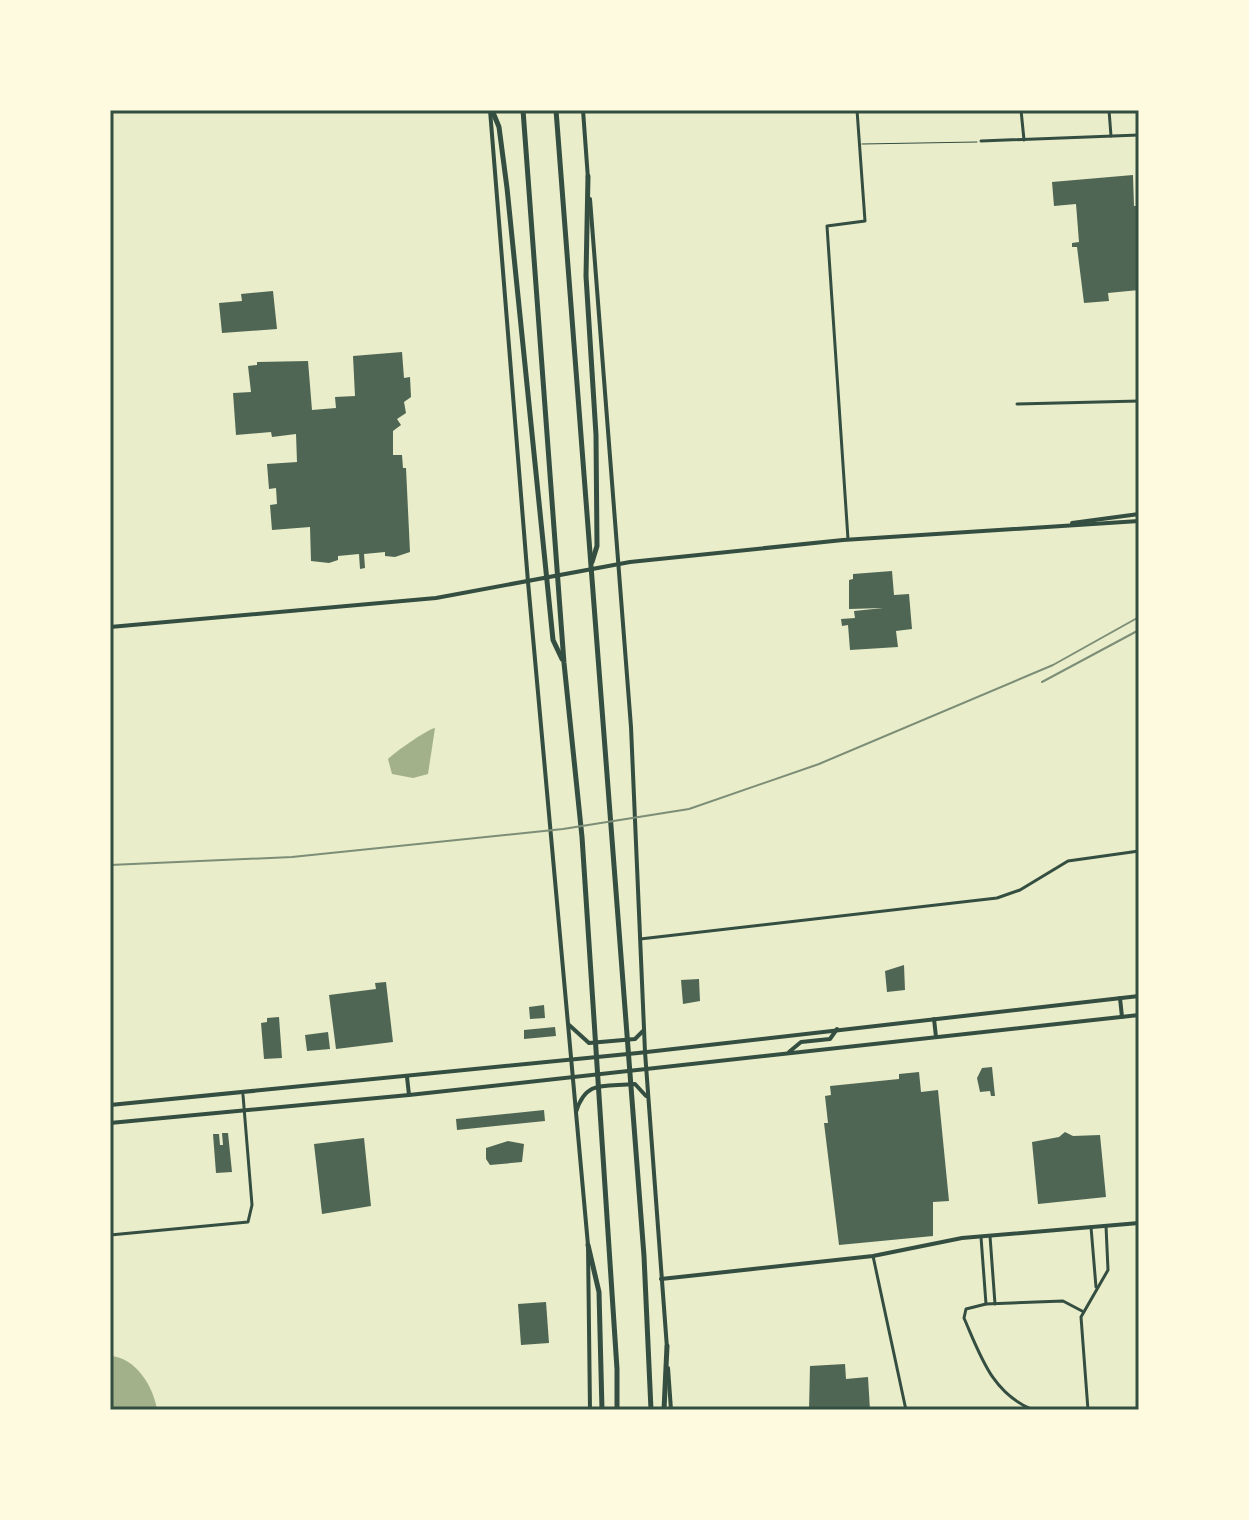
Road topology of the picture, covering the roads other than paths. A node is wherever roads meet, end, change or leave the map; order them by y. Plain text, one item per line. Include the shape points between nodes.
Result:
1 (491, 110) edge
2 (523, 110) edge
3 (556, 110) edge
4 (583, 110) edge
5 (857, 110) edge
6 (1021, 110) edge
7 (1109, 110) edge
8 (1139, 135) edge
9 (1111, 136) junction
10 (1024, 140) junction
11 (981, 141) joint
12 (860, 144) junction
13 (588, 176) junction
14 (1139, 401) edge
15 (1017, 404) dead end
16 (1139, 514) edge
17 (1139, 521) edge
18 (1070, 523) junction
19 (848, 540) junction
20 (616, 563) junction
21 (591, 566) junction
22 (528, 582) junction
23 (110, 627) edge
24 (564, 663) junction
25 (1139, 851) edge
26 (640, 939) junction
27 (1139, 996) edge
28 (1120, 998) junction
29 (1139, 1015) edge
30 (1122, 1017) junction
31 (934, 1019) junction
32 (567, 1023) junction
33 (644, 1029) junction
34 (837, 1029) junction
35 (936, 1037) junction
36 (645, 1052) junction
37 (788, 1052) junction
38 (571, 1059) junction
39 (647, 1068) junction
40 (407, 1077) junction
41 (572, 1077) junction
42 (243, 1095) junction
43 (409, 1095) junction
44 (110, 1105) edge
45 (649, 1111) junction
46 (244, 1112) junction
47 (576, 1114) junction
48 (110, 1123) edge
49 (1139, 1223) edge
50 (1106, 1226) junction
51 (1091, 1227) junction
52 (110, 1235) edge
53 (990, 1236) junction
54 (981, 1237) junction
55 (588, 1245) junction
56 (873, 1256) junction
57 (661, 1279) junction
58 (1096, 1287) junction
59 (986, 1304) junction
60 (995, 1304) junction
61 (1082, 1311) junction
62 (667, 1346) junction
63 (590, 1410) edge
64 (602, 1410) edge
65 (617, 1410) edge
66 (651, 1410) edge
67 (664, 1410) edge
68 (671, 1410) edge
69 (906, 1410) edge
70 (1033, 1410) edge
71 (1088, 1410) edge

1 - 22 main road
1 - 24 highway via 499,127 507,188 553,640
2 - 24 highway
3 - 21 highway
4 - 13 main road
5 - 12 street
6 - 10 street
7 - 9 street
8 - 9 street
9 - 10 street
10 - 11 street
11 - 12 lane
12 - 19 street via 865,221 827,226
13 - 20 main road
13 - 21 highway via 586,276 597,546
14 - 15 street
16 - 18 main road
17 - 18 main road
18 - 19 main road
19 - 20 main road
20 - 22 main road
20 - 26 main road via 631,727
21 - 66 highway
22 - 23 main road via 436,598
22 - 32 main road
24 - 65 highway via 583,853
25 - 26 street via 1068,861 997,898
26 - 33 main road
27 - 28 main road
28 - 30 main road
28 - 31 main road
29 - 30 main road
30 - 35 main road
31 - 34 main road
31 - 35 main road
32 - 33 main road via 589,1043 635,1039
32 - 38 main road
33 - 36 main road
34 - 36 main road
34 - 37 main road via 830,1039 801,1042
35 - 37 main road
36 - 38 main road
36 - 39 main road
37 - 39 main road
38 - 40 main road
38 - 41 main road
39 - 41 main road
39 - 45 main road
40 - 42 main road
40 - 43 main road
41 - 43 main road
41 - 47 main road
42 - 44 main road
42 - 46 street
43 - 46 main road
45 - 47 main road via 644,1091 635,1084 587,1089
45 - 57 main road
46 - 48 main road
46 - 52 street via 252,1205 248,1222
47 - 55 main road
49 - 50 main road
50 - 51 main road
50 - 58 street via 1108,1270
51 - 53 main road
51 - 58 street
53 - 54 main road
53 - 60 street
54 - 56 main road
54 - 59 street
55 - 63 main road
55 - 64 highway via 599,1292
56 - 57 main road
56 - 69 street
57 - 62 main road
58 - 61 street
59 - 60 street
59 - 70 street via 968,1306 964,1313 984,1364 1007,1396
60 - 61 street via 1063,1301
61 - 71 street
62 - 67 highway
62 - 68 main road

